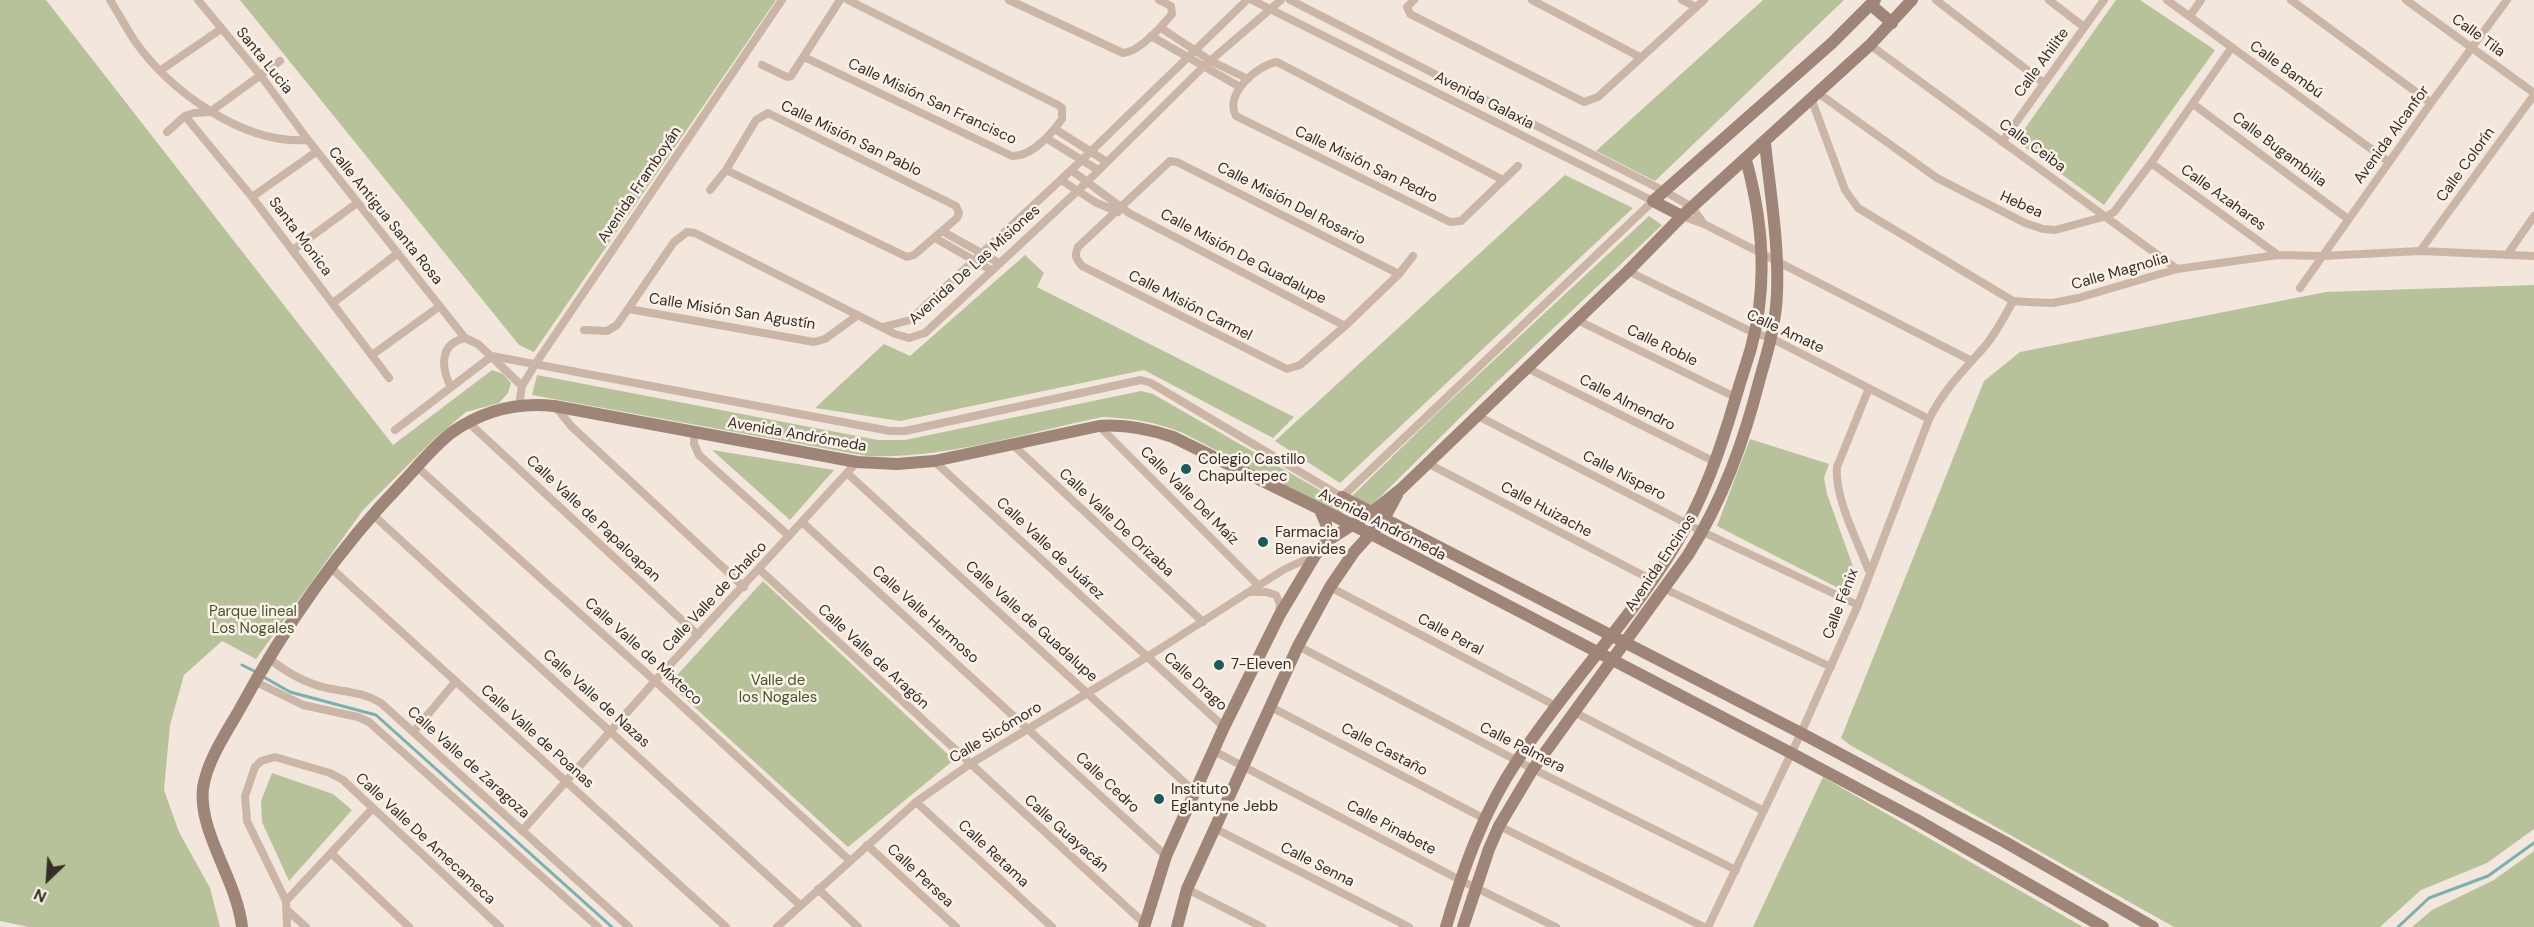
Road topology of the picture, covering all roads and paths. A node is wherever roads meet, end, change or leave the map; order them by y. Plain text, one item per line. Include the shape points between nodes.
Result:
1 (110, 0) edge
2 (198, 0) edge
3 (782, 0) edge
4 (840, 0) edge
5 (848, 0) edge
6 (1009, 0) edge
7 (1159, 0) edge
8 (1247, 0) edge
9 (1252, 0) edge
10 (1281, 0) edge
11 (1290, 0) edge
12 (1414, 0) edge
13 (1532, 0) edge
14 (1682, 0) edge
15 (1704, 0) edge
16 (1912, 0) edge
17 (1936, 0) edge
18 (2049, 0) edge
19 (2104, 0) edge
20 (2167, 0) edge
21 (2201, 0) edge
22 (2291, 0) edge
23 (2406, 0) edge
24 (2507, 0) edge
25 (1873, 2) edge
26 (1696, 7) junction
27 (1268, 10) junction
28 (2190, 16) junction
29 (1892, 23) junction
30 (2084, 27) junction
31 (1161, 28) junction
32 (221, 29) junction
33 (1151, 36) junction
34 (1870, 45) junction
35 (2232, 47) junction
36 (2472, 49) junction
37 (1196, 51) junction
38 (804, 57) junction
39 (1640, 57) junction
40 (1188, 58) junction
41 (1211, 61) junction
42 (280, 62) dead end
43 (762, 65) dead end
44 (1203, 67) junction
45 (161, 70) junction
46 (261, 76) junction
47 (1248, 79) junction
48 (2044, 83) junction
49 (1240, 87) junction
50 (2534, 94) edge
51 (1815, 96) junction
52 (2431, 103) junction
53 (2193, 104) junction
54 (210, 112) junction
55 (185, 116) junction
56 (1055, 129) junction
57 (168, 132) dead end
58 (1046, 138) junction
59 (308, 140) junction
60 (1765, 142) junction
61 (2002, 142) junction
62 (316, 152) junction
63 (1090, 152) junction
64 (1082, 160) junction
65 (1746, 160) junction
66 (1107, 162) junction
67 (2389, 162) junction
68 (2151, 163) junction
69 (1518, 166) dead end
70 (726, 170) junction
71 (1071, 170) junction
72 (1098, 170) junction
73 (1061, 180) junction
74 (1503, 180) junction
75 (1087, 182) junction
76 (710, 190) dead end
77 (1077, 190) junction
78 (1664, 191) junction
79 (252, 197) junction
80 (1653, 201) junction
81 (357, 203) junction
82 (1692, 207) junction
83 (1117, 209) junction
84 (1682, 216) junction
85 (2107, 216) junction
86 (2534, 216) edge
87 (2348, 219) junction
88 (1704, 224) junction
89 (942, 231) junction
90 (935, 238) junction
91 (293, 250) junction
92 (2420, 251) junction
93 (398, 254) junction
94 (983, 254) junction
95 (1762, 254) junction
96 (2278, 255) junction
97 (2507, 255) junction
98 (1413, 256) dead end
99 (2322, 256) junction
100 (2534, 256) edge
101 (976, 261) junction
102 (1777, 261) junction
103 (999, 263) junction
104 (2178, 269) junction
105 (991, 270) junction
106 (1628, 271) junction
107 (1399, 274) junction
108 (2300, 288) dead end
109 (2013, 301) junction
110 (333, 303) junction
111 (440, 306) junction
112 (629, 309) junction
113 (858, 315) junction
114 (1577, 320) junction
115 (1345, 326) junction
116 (883, 327) junction
117 (584, 330) dead end
118 (1754, 333) junction
119 (1771, 338) junction
120 (465, 339) junction
121 (372, 355) junction
122 (492, 356) junction
123 (1970, 360) junction
124 (536, 363) junction
125 (1527, 368) junction
126 (390, 378) dead end
127 (522, 386) junction
128 (452, 387) junction
129 (1869, 388) junction
130 (1736, 397) junction
131 (519, 405) junction
132 (554, 406) junction
133 (1476, 415) junction
134 (1929, 418) junction
135 (469, 423) junction
136 (1099, 426) junction
137 (395, 430) dead end
138 (694, 432) junction
139 (1011, 444) junction
140 (934, 461) junction
141 (857, 462) junction
142 (1715, 462) junction
143 (1427, 463) junction
144 (417, 467) junction
145 (847, 473) junction
146 (1401, 489) junction
147 (1342, 496) junction
148 (1320, 510) junction
149 (1371, 513) junction
150 (372, 514) junction
151 (1384, 519) junction
152 (802, 522) junction
153 (1688, 524) junction
154 (1350, 525) junction
155 (1703, 532) junction
156 (1371, 534) junction
157 (789, 536) junction
158 (1327, 541) junction
159 (1316, 554) junction
160 (330, 567) junction
161 (759, 569) junction
162 (1869, 571) junction
163 (1652, 580) junction
164 (1259, 586) junction
165 (744, 587) junction
166 (1330, 587) junction
167 (1665, 589) junction
168 (1250, 592) junction
169 (1858, 605) junction
170 (1279, 616) junction
171 (1203, 622) junction
172 (698, 635) junction
173 (1611, 635) junction
174 (1625, 642) junction
175 (1298, 646) junction
176 (1597, 653) junction
177 (1148, 657) junction
178 (266, 661) junction
179 (1613, 661) junction
180 (1831, 667) junction
181 (255, 679) junction
182 (456, 681) junction
183 (655, 681) junction
184 (1088, 693) junction
185 (1269, 706) junction
186 (1558, 707) junction
187 (1574, 712) junction
188 (1224, 727) junction
189 (1029, 728) junction
190 (611, 730) junction
191 (414, 731) junction
192 (1801, 733) junction
193 (1214, 751) junction
194 (1791, 753) junction
195 (1517, 761) junction
196 (970, 764) junction
197 (1243, 765) junction
198 (1533, 769) junction
199 (566, 781) junction
200 (1196, 793) junction
201 (916, 802) junction
202 (372, 809) junction
203 (1764, 811) junction
204 (1485, 819) junction
205 (1499, 826) junction
206 (1214, 828) junction
207 (522, 831) junction
208 (867, 844) junction
209 (332, 854) junction
210 (1166, 856) junction
211 (849, 860) junction
212 (1736, 870) junction
213 (1460, 880) junction
214 (1475, 887) junction
215 (818, 889) junction
216 (1187, 890) junction
217 (286, 901) junction
218 (800, 905) junction
219 (287, 910) junction
220 (1145, 925) edge
221 (242, 927) edge
222 (287, 927) edge
223 (306, 927) edge
224 (409, 927) edge
225 (500, 927) edge
226 (598, 927) edge
227 (629, 927) edge
228 (726, 927) edge
229 (777, 927) edge
230 (858, 927) edge
231 (956, 927) edge
232 (1052, 927) edge
233 (1177, 927) edge
234 (1262, 927) edge
235 (1408, 927) edge
236 (1446, 927) edge
237 (1463, 927) edge
238 (1556, 927) edge
239 (1704, 927) edge
240 (1708, 927) edge
241 (2103, 927) edge
242 (2153, 927) edge

1 - 45 street, Calle Antigua Santa Rosa via 135,41
2 - 32 street, Santa Lucia
3 - 124 street, Avenida Framboyán
4 - 38 street
5 - 56 street via 1058,105 1064,114
6 - 33 street via 1123,53
7 - 31 street via 1172,8
8 - 37 street, Avenida De Las Misiones
9 - 27 street, Avenida Galaxia
10 - 27 street, Avenida De Las Misiones
11 - 78 street, Avenida Galaxia
12 - 39 street via 1407,7 1410,14 1577,100 1592,101
13 - 39 street
14 - 26 street
15 - 26 street
16 - 29 street
17 - 48 street
18 - 30 street
19 - 30 street, Calle Ahilite
20 - 28 street, Calle Bambú
21 - 28 street
22 - 52 street
23 - 36 street, Calle Tila
24 - 36 street, Avenida Alcanfor
25 - 29 street
25 - 78 street
26 - 39 street
27 - 41 street, Avenida De Las Misiones
27 - 80 street, Avenida Galaxia
28 - 35 street, Calle Bambú
29 - 34 street
30 - 48 street, Calle Ahilite
31 - 33 street
31 - 37 street
32 - 45 street
32 - 46 street, Santa Lucia
33 - 40 street
34 - 51 street
34 - 61 street, Calle Ceiba
35 - 53 street
35 - 67 street, Calle Bambú
36 - 50 street, Calle Tila
36 - 52 street, Avenida Alcanfor
37 - 40 street, Avenida De Las Misiones
37 - 41 street
38 - 43 street via 787,77
38 - 58 street, Calle Misión San Francisco via 1012,156 1023,155
40 - 44 street
40 - 63 street, Avenida De Las Misiones
41 - 44 street, Avenida De Las Misiones
41 - 47 street
42 - 46 street
44 - 49 street
44 - 66 street, Avenida De Las Misiones
45 - 54 street, Calle Antigua Santa Rosa
46 - 54 street
46 - 59 street, Santa Lucia
47 - 49 street
47 - 74 street via 1277,62
48 - 61 street, Calle Ahilite
49 - 74 street, Calle Misión San Pedro via 1233,101 1236,116 1450,222 1461,221
50 - 92 street, Calle Colorín
51 - 60 street
51 - 85 street, Hebea via 1937,178 2025,223 2055,230
51 - 109 street, Calle Magnolia via 1845,190 1858,208
52 - 67 street, Avenida Alcanfor
53 - 68 street
53 - 87 street, Calle Bugambilia
54 - 55 street
54 - 59 street, Calle Antigua Santa Rosa via 263,135
55 - 57 street
55 - 79 street, Santa Monica
56 - 58 street, Calle Misión San Francisco
56 - 63 street
58 - 64 street
59 - 62 street, Calle Antigua Santa Rosa
60 - 65 street
60 - 102 street, Avenida Encinos
61 - 85 street, Calle Ceiba
62 - 79 street
62 - 81 street, Calle Antigua Santa Rosa
63 - 64 street, Avenida De Las Misiones
63 - 66 street
64 - 71 street, Avenida De Las Misiones
64 - 72 street
65 - 82 street
65 - 95 street, Avenida Encinos
66 - 72 street, Avenida De Las Misiones
67 - 87 street, Avenida Alcanfor
68 - 85 street
68 - 96 street, Calle Azahares
69 - 74 street, Calle Misión San Pedro
70 - 76 street, Calle Misión San Pablo
70 - 89 street, Calle Misión San Pablo via 756,120 768,113 956,206 957,218
70 - 90 street, Calle Misión San Pablo via 901,255 914,255
71 - 73 street, Avenida De Las Misiones
71 - 75 street, Calle Misión De Guadalupe
72 - 75 street, Avenida De Las Misiones
73 - 77 street, Calle Misión De Guadalupe
73 - 94 street, Avenida De Las Misiones
75 - 77 street, Avenida De Las Misiones
75 - 83 street, Calle Misión De Guadalupe
77 - 83 street, Calle Misión De Guadalupe
77 - 103 street, Avenida De Las Misiones
78 - 80 street
78 - 82 street, Avenida Galaxia
79 - 91 street, Santa Monica
80 - 84 street, Avenida Galaxia
80 - 147 street
81 - 91 street
81 - 93 street, Calle Antigua Santa Rosa
82 - 84 street
82 - 88 street, Avenida Galaxia
83 - 107 street, Calle Misión Del Rosario via 1170,161 1177,162
83 - 115 street, Calle Misión De Guadalupe
83 - 115 street, Calle Misión Carmel via 1078,247 1076,260 1082,266 1280,366 1294,368
84 - 88 street, Avenida Galaxia
84 - 106 street
85 - 104 street, Calle Ceiba
86 - 97 street
87 - 99 street, Avenida Alcanfor
88 - 95 street, Avenida Galaxia
89 - 90 street, Calle Misión San Pablo
89 - 94 street
90 - 101 street
91 - 110 street, Santa Monica
92 - 97 street, Calle Magnolia
92 - 99 street, Calle Magnolia
93 - 110 street
93 - 111 street, Calle Antigua Santa Rosa
94 - 101 street, Avenida De Las Misiones
94 - 103 street
95 - 102 street, Avenida Galaxia
95 - 118 street, Avenida Encinos
96 - 99 street, Calle Magnolia
96 - 104 street, Calle Magnolia
97 - 100 street, Calle Magnolia
98 - 107 street
99 - 108 street, Avenida Alcanfor
101 - 105 street
101 - 116 street, Avenida De Las Misiones via 910,320
102 - 119 street, Avenida Encinos
102 - 123 street, Avenida Galaxia
103 - 105 street, Avenida De Las Misiones
104 - 109 street, Calle Magnolia via 2053,303
105 - 116 street, Avenida De Las Misiones via 916,338 903,337
106 - 114 street
106 - 118 street, Calle Amate
107 - 115 street
109 - 123 street, Calle Fénix via 1996,331
110 - 121 street, Santa Monica
111 - 120 street, Calle Antigua Santa Rosa
111 - 121 street
112 - 113 street, Calle Misión San Agustín via 814,342 825,339
112 - 113 street, Calle Misión San Agustín via 674,242 687,232 695,232
112 - 117 street, Calle Misión San Agustín via 612,329
113 - 116 street, Calle Misión San Agustín
114 - 125 street
114 - 130 street, Calle Roble
118 - 119 street, Calle Amate
118 - 130 street, Avenida Encinos
119 - 129 street, Calle Amate
119 - 155 street, Avenida Encinos via 1741,448
120 - 122 street
120 - 128 street via 457,340 445,353 444,370
121 - 126 street, Santa Monica
122 - 124 street, Avenida Andrómeda
122 - 127 street
122 - 128 street
123 - 134 street, Calle Fénix
124 - 127 street, Avenida Framboyán
124 - 147 street, Avenida Andrómeda via 891,431 1141,380
125 - 133 street
125 - 142 street, Calle Almendro
127 - 131 street, Avenida Framboyán
128 - 137 street
129 - 134 street, Calle Amate
129 - 162 street via 1836,476
130 - 142 street, Avenida Encinos
131 - 132 street, Avenida Andrómeda
131 - 135 street, Avenida Andrómeda
132 - 138 street, Avenida Andrómeda
132 - 165 street
133 - 143 street
133 - 153 street, Calle Níspero
134 - 162 street, Calle Fénix
135 - 144 street, Avenida Andrómeda via 451,433
135 - 172 street, Calle Valle de Papaloapan
136 - 139 street, Avenida Andrómeda
136 - 148 street, Avenida Andrómeda via 1140,428 1173,437
136 - 164 street, Calle Valle Del Maíz
138 - 141 street, Avenida Andrómeda
138 - 157 street via 699,455
139 - 140 street, Avenida Andrómeda
139 - 171 street, Calle Valle De Orizaba
140 - 141 street, Avenida Andrómeda
140 - 177 street, Calle Valle de Juárez
141 - 145 street, Calle Valle de Chalco
142 - 153 street, Avenida Encinos
143 - 146 street
143 - 163 street, Calle Huizache
144 - 150 street, Avenida Andrómeda
144 - 183 street, Calle Valle de Mixteco
145 - 152 street, Calle Valle de Chalco
145 - 184 street, Calle Valle de Guadalupe
146 - 149 street
146 - 151 street
147 - 149 street, Avenida Andrómeda
148 - 154 street, Avenida Andrómeda
148 - 158 street
149 - 151 street, Avenida Andrómeda
149 - 154 street
150 - 160 street, Avenida Andrómeda
150 - 190 street, Calle Valle de Nazas
151 - 156 street
151 - 173 street, Avenida Andrómeda
152 - 157 street, Calle Valle de Chalco
152 - 189 street, Calle Valle Hermoso
153 - 155 street, Calle Níspero
153 - 163 street, Avenida Encinos
154 - 156 street, Avenida Andrómeda
154 - 158 street
155 - 167 street, Avenida Encinos
155 - 169 street, Calle Níspero
156 - 166 street
156 - 176 street, Avenida Andrómeda
157 - 161 street, Calle Valle de Chalco
158 - 159 street
159 - 164 street, Calle Sicómoro
159 - 170 street
160 - 178 street, Avenida Andrómeda
160 - 182 street, Calle Valle de Poanas
161 - 165 street, Calle Valle de Chalco
161 - 196 street, Calle Valle de Aragón
162 - 169 street, Calle Fénix
163 - 173 street, Avenida Encinos
164 - 168 street, Calle Sicómoro
165 - 172 street, Calle Valle de Chalco
166 - 175 street
166 - 186 street, Calle Peral
167 - 174 street, Avenida Encinos
167 - 180 street
168 - 170 street via 1276,595
168 - 171 street, Calle Sicómoro
169 - 180 street, Calle Fénix
170 - 188 street
171 - 177 street, Calle Sicómoro
172 - 183 street, Calle Valle de Chalco
173 - 174 street, Avenida Andrómeda
173 - 176 street, Avenida Encinos
174 - 179 street, Avenida Encinos
174 - 192 street, Avenida Andrómeda
175 - 185 street
175 - 195 street, Calle Palmera
176 - 179 street, Avenida Andrómeda
176 - 186 street, Avenida Encinos
177 - 184 street, Calle Sicómoro
177 - 188 street, Calle Drago
178 - 181 street, Avenida Andrómeda
178 - 191 street, Calle Valle de Zaragoza via 305,682 370,696
179 - 187 street, Avenida Encinos
179 - 194 street, Avenida Andrómeda
180 - 192 street, Calle Fénix
181 - 221 street, Avenida Andrómeda via 220,744 206,776 202,798 205,823 240,911
181 - 226 street via 303,705 369,722
182 - 191 street
182 - 199 street, Calle Valle de Poanas
183 - 190 street, Calle Valle de Chalco
183 - 211 street, Calle Valle de Mixteco
184 - 189 street, Calle Sicómoro
184 - 200 street, Calle Valle de Guadalupe
185 - 197 street
185 - 204 street, Calle Castaño
186 - 195 street, Avenida Encinos
187 - 198 street, Avenida Encinos
187 - 203 street
188 - 193 street
189 - 196 street, Calle Sicómoro
189 - 210 street, Calle Cedro
190 - 199 street, Calle Valle de Chalco
190 - 218 street, Calle Valle de Nazas
191 - 207 street, Calle Valle de Zaragoza
192 - 194 street, Calle Fénix
192 - 242 street, Avenida Andrómeda via 2005,842
193 - 197 street, Calle Pinabete
193 - 200 street
194 - 203 street, Calle Fénix
194 - 241 street, Avenida Andrómeda
195 - 198 street, Calle Palmera
195 - 204 street, Avenida Encinos
196 - 201 street, Calle Sicómoro
196 - 220 street, Calle Guayacán
197 - 206 street
197 - 213 street, Calle Pinabete
198 - 205 street, Avenida Encinos
198 - 212 street, Calle Palmera
199 - 207 street, Calle Valle de Chalco
199 - 228 street, Calle Valle de Poanas
200 - 210 street
201 - 208 street, Calle Sicómoro
201 - 232 street, Calle Retama
202 - 209 street
202 - 217 street, Calle Valle De Amecameca via 343,780 330,773 275,758 261,761 255,767 245,796 247,821
202 - 225 street, Calle Valle De Amecameca
203 - 212 street, Calle Fénix
204 - 213 street, Avenida Encinos
205 - 214 street, Avenida Encinos
205 - 239 street
206 - 216 street
206 - 235 street, Calle Senna
207 - 227 street, Calle Valle de Zaragoza
208 - 211 street, Calle Sicómoro
208 - 231 street, Calle Persea
209 - 217 street
209 - 224 street
210 - 220 street
211 - 215 street, Calle Sicómoro
212 - 240 street, Calle Fénix
213 - 214 street, Calle Pinabete
213 - 236 street, Avenida Encinos
214 - 237 street, Avenida Encinos
214 - 238 street, Calle Pinabete
215 - 218 street, Calle Sicómoro
215 - 230 street
216 - 233 street
216 - 234 street
217 - 219 street
218 - 229 street, Calle Sicómoro
219 - 222 street
219 - 223 street

